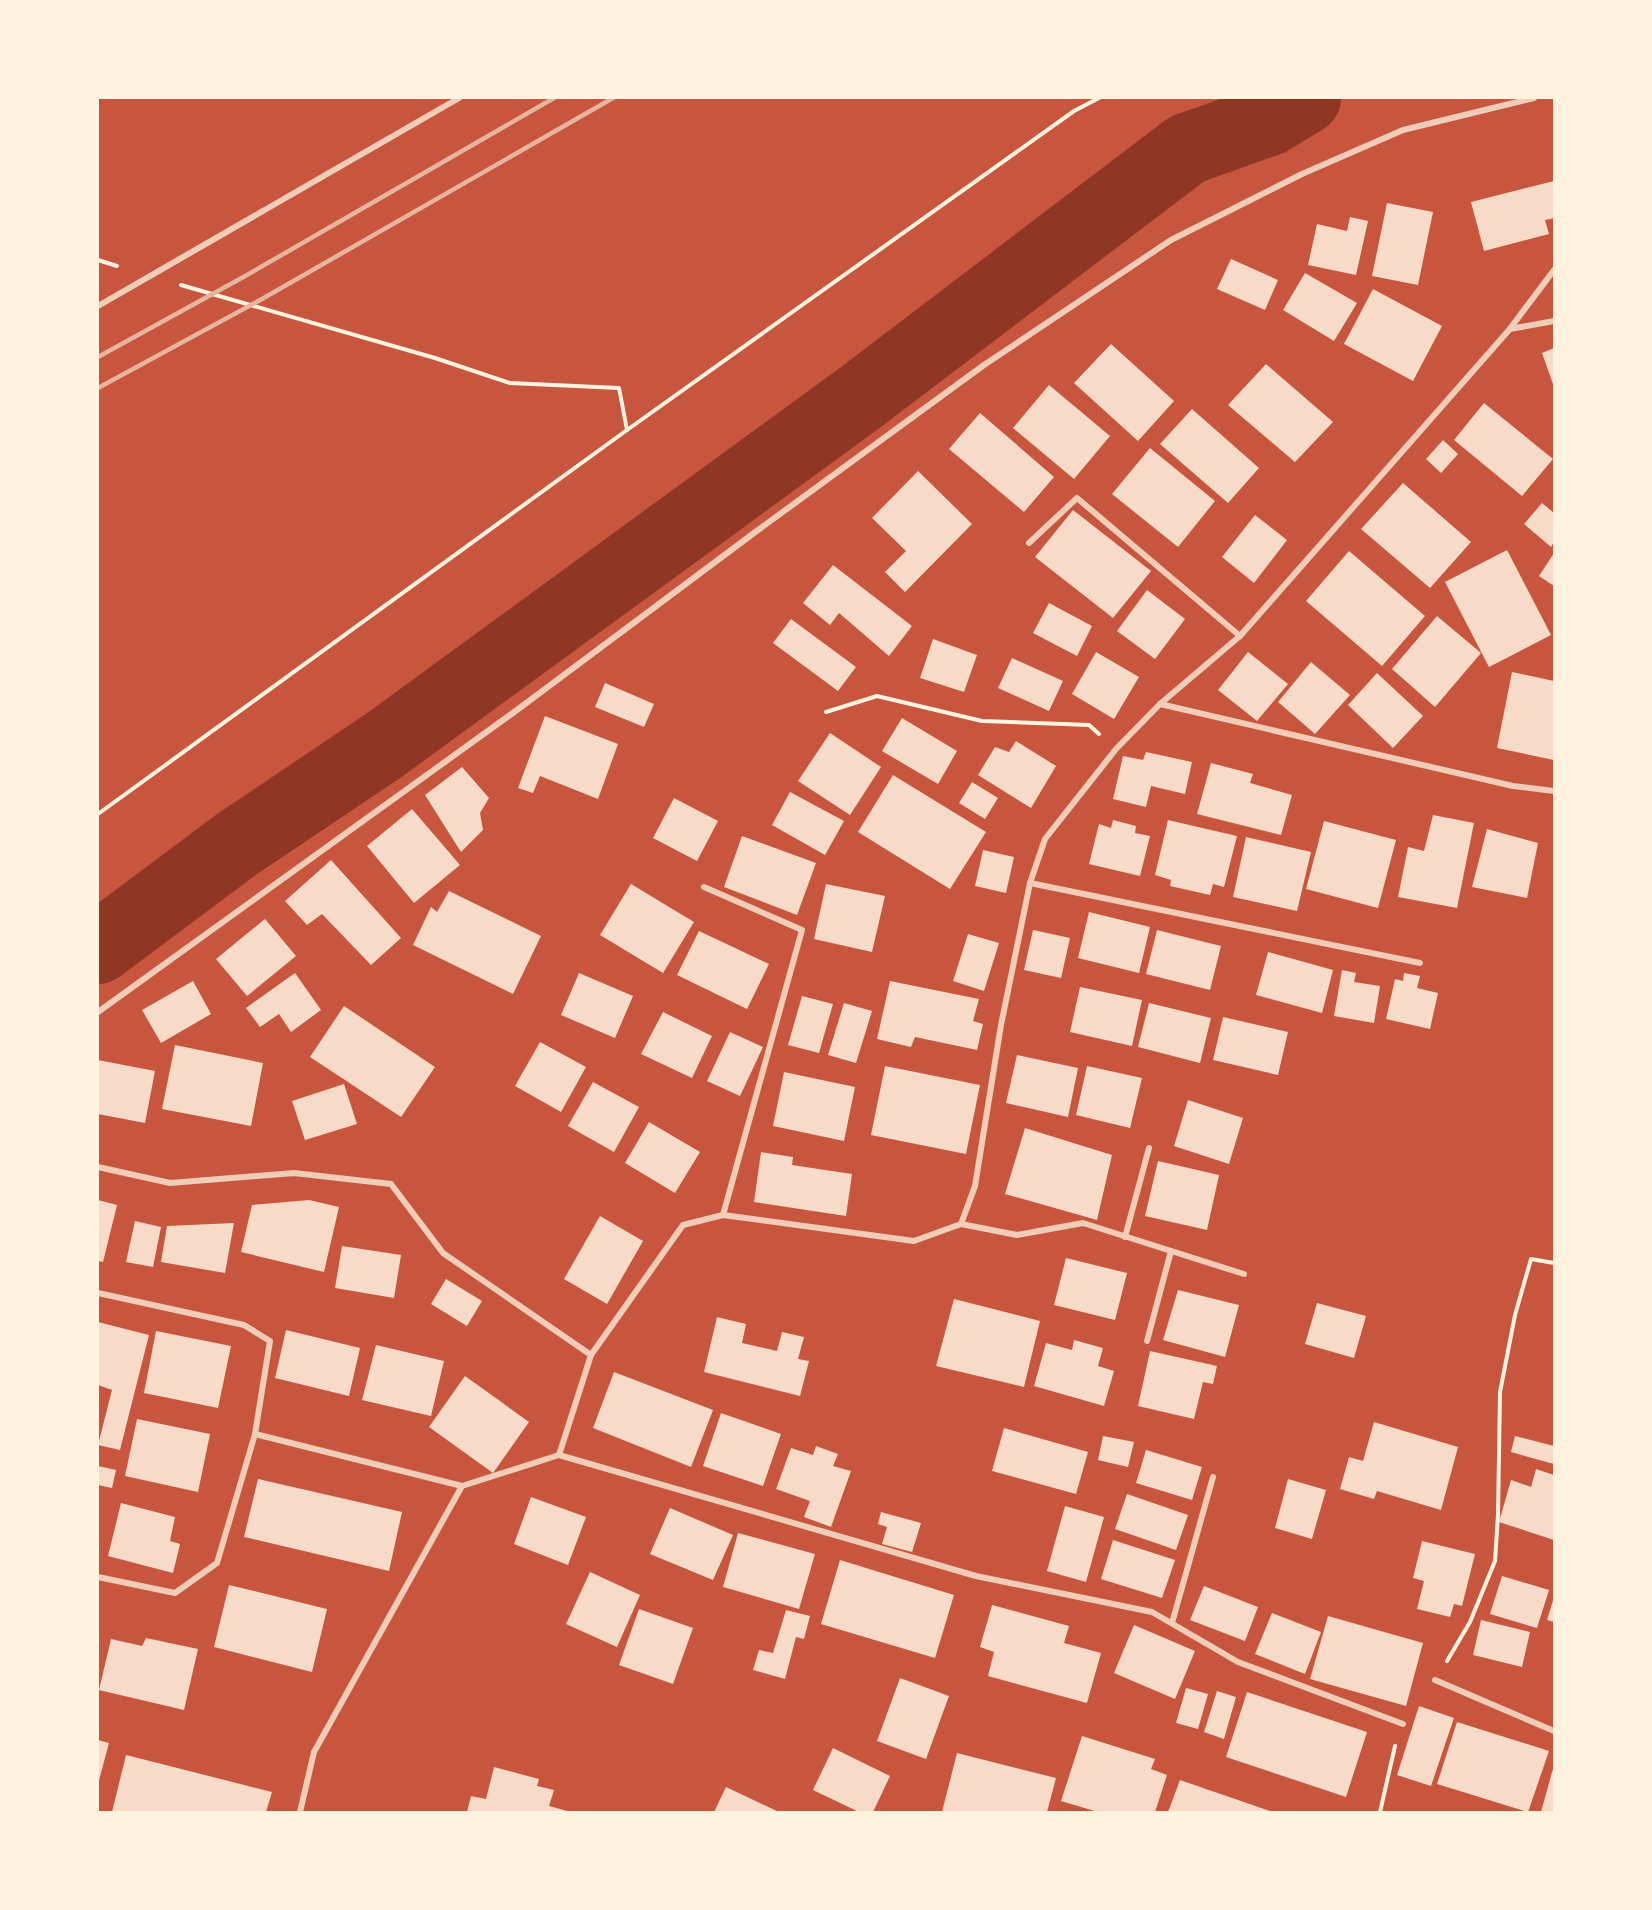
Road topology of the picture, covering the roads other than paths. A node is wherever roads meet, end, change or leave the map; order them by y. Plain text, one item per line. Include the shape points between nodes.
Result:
1 (459, 98) edge
2 (1534, 98) edge
3 (1554, 270) edge
4 (98, 306) edge
5 (1554, 321) edge
6 (1509, 330) junction
7 (1029, 543) dead end
8 (1240, 636) junction
9 (1160, 704) junction
10 (1554, 791) edge
11 (1030, 883) junction
12 (704, 887) dead end
13 (1420, 963) dead end
14 (98, 1012) edge
15 (1149, 1148) dead end
16 (98, 1167) edge
17 (723, 1215) junction
18 (961, 1224) junction
19 (1125, 1237) junction
20 (1171, 1251) junction
21 (1244, 1274) dead end
22 (98, 1293) edge
23 (1147, 1341) dead end
24 (591, 1355) junction
25 (255, 1434) junction
26 (559, 1455) junction
27 (1213, 1477) dead end
28 (462, 1486) junction
29 (98, 1577) edge
30 (1172, 1623) junction
31 (1435, 1680) road end
32 (1403, 1724) dead end
33 (1554, 1731) edge
34 (300, 1812) edge

1 - 4 street
2 - 14 street via 1402,130 1302,174 1171,240 984,364 517,711
3 - 6 street
5 - 6 street
6 - 8 street
7 - 8 street via 1077,498
8 - 9 street
9 - 10 street via 1514,786
9 - 11 street via 1116,749 1045,839
11 - 13 street
11 - 18 street via 1001,1025 975,1186
12 - 17 street via 801,930
15 - 19 street
16 - 24 street via 170,1183 294,1173 391,1184 443,1253
17 - 18 street via 914,1241
17 - 24 street via 683,1225
18 - 19 street via 1017,1235 1083,1223
19 - 20 street
20 - 21 street
20 - 23 street
22 - 25 street via 244,1325 270,1341
24 - 26 street
25 - 28 street
25 - 29 street via 217,1563 175,1593
26 - 28 street
26 - 30 street via 976,1576 1152,1612
27 - 30 street
28 - 34 street via 314,1752
30 - 32 street via 1238,1662
31 - 33 street

